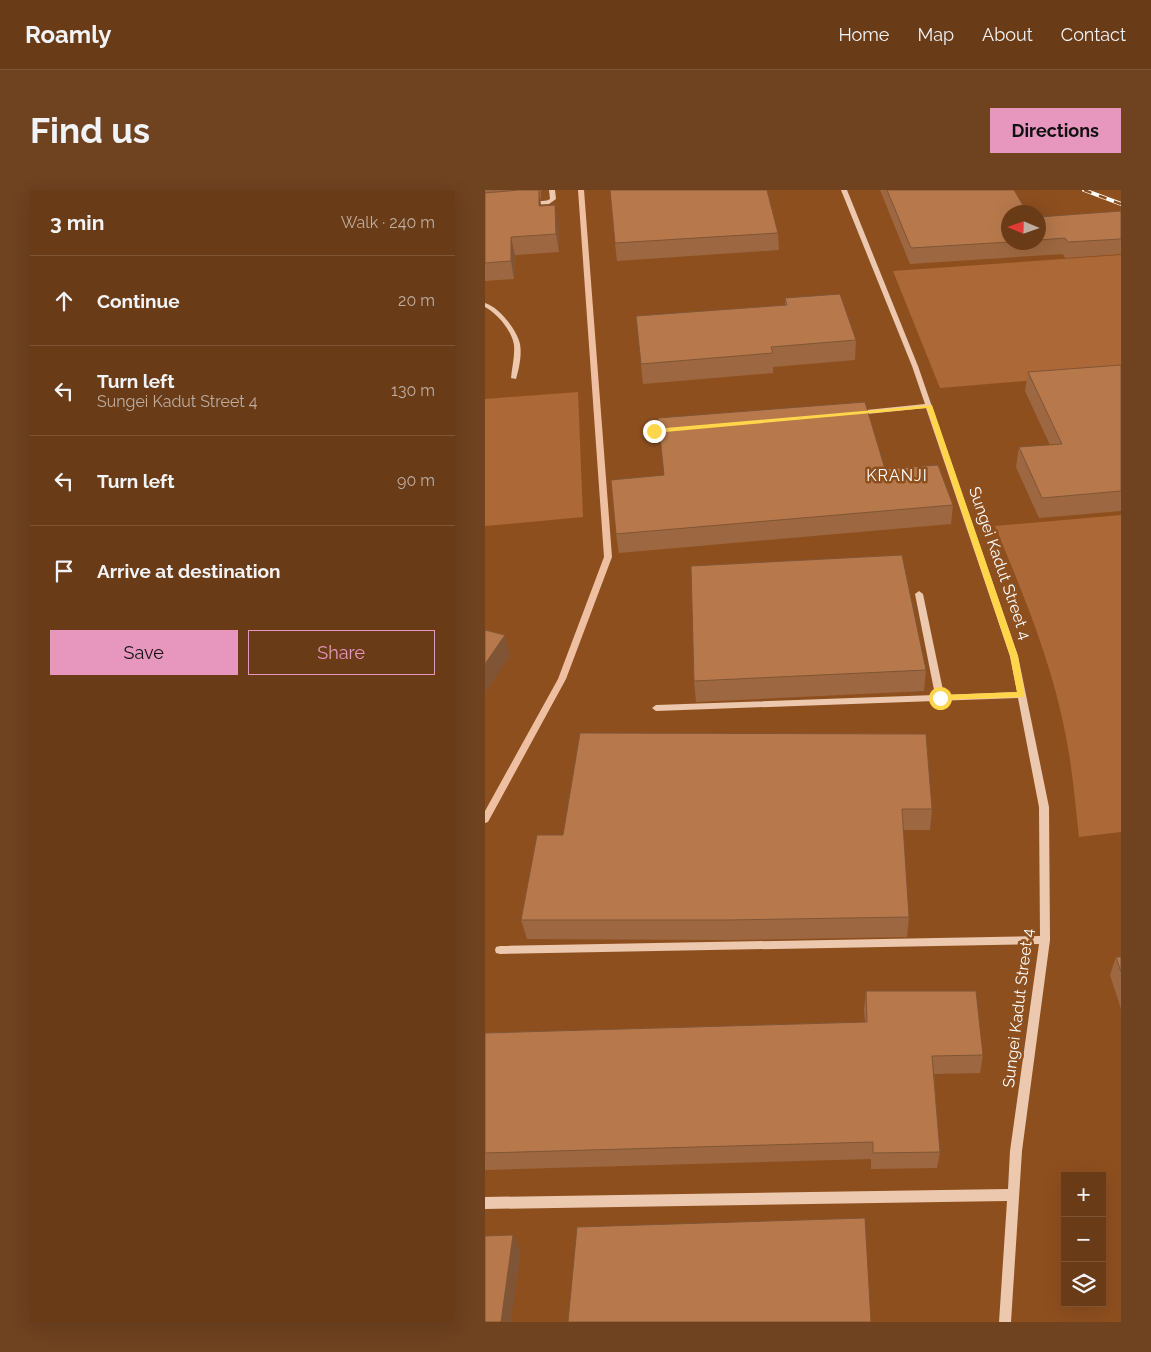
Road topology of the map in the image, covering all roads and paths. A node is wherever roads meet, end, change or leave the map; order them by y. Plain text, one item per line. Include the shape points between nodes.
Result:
1 (552, 190) edge
2 (844, 190) edge
3 (525, 204) edge
4 (485, 305) edge
5 (514, 378) dead end
6 (929, 406) junction
7 (851, 413) edge
8 (674, 429) edge
9 (654, 431) dead end
10 (919, 594) dead end
11 (1022, 695) junction
12 (940, 698) junction
13 (656, 708) dead end
14 (1045, 940) junction
15 (500, 950) dead end
16 (1013, 1195) junction
17 (485, 1203) edge
18 (1005, 1322) edge

1 - 3 lane via 553,199 549,202
2 - 6 street, Sungei Kadut Street 4
4 - 5 street via 497,312 516,342
6 - 7 street
6 - 11 street, Sungei Kadut Street 4 via 1014,656
8 - 9 street
10 - 12 street
11 - 12 street
11 - 14 street, Sungei Kadut Street 4 via 1044,807
12 - 13 street
14 - 15 street
14 - 16 street, Sungei Kadut Street 4 via 1016,1151
16 - 17 street
16 - 18 street, Sungei Kadut Street 4

